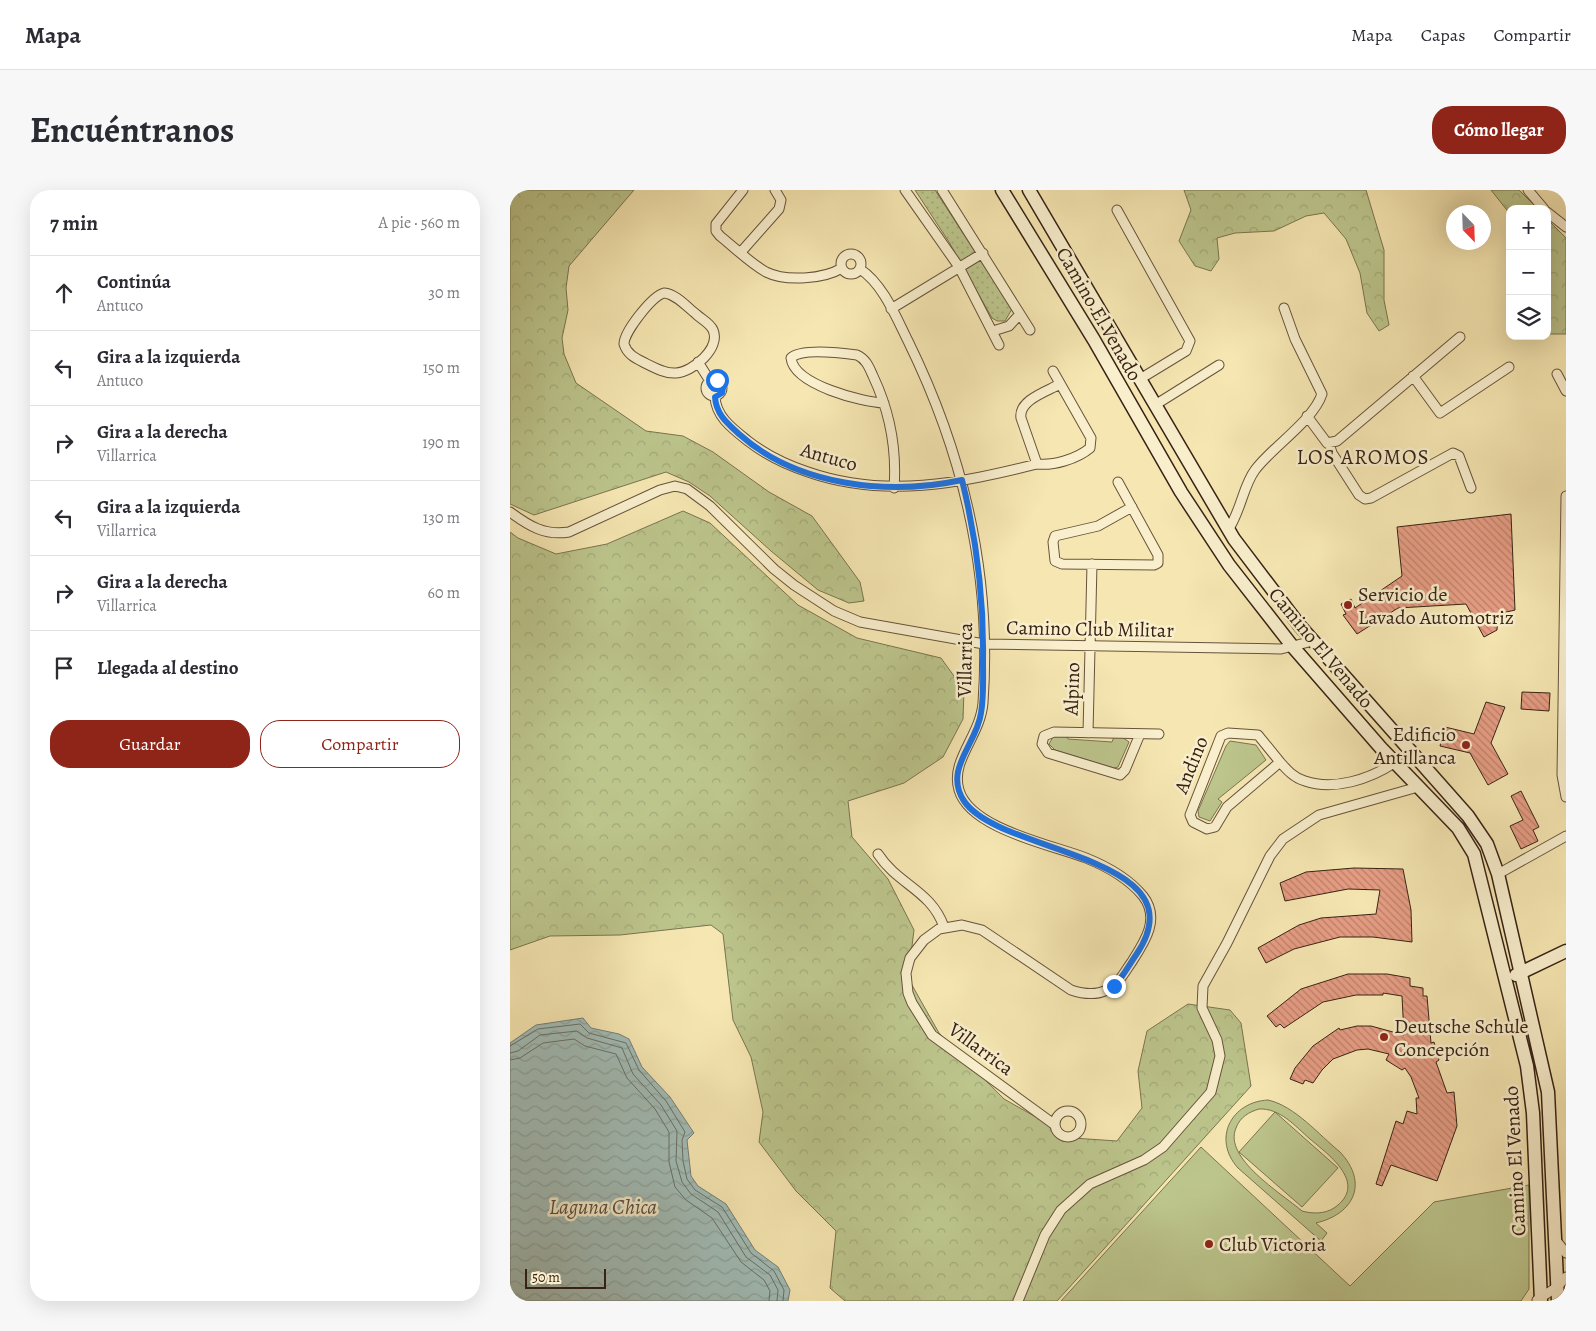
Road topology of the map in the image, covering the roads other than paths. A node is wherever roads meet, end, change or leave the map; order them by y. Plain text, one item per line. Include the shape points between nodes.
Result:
1 (743, 190) edge
2 (775, 190) edge
3 (906, 190) edge
4 (942, 190) edge
5 (1002, 190) edge
6 (1029, 190) edge
7 (1528, 190) edge
8 (1541, 205) edge
9 (1117, 210) dead end
10 (1551, 215) edge
11 (1566, 227) edge
12 (1056, 234) junction
13 (1037, 246) junction
14 (741, 252) junction
15 (982, 253) junction
16 (959, 267) junction
17 (842, 268) junction
18 (860, 269) junction
19 (1284, 308) dead end
20 (891, 309) junction
21 (1020, 314) junction
22 (1030, 330) dead end
23 (993, 331) junction
24 (1460, 337) dead end
25 (999, 345) dead end
26 (698, 362) junction
27 (1219, 365) dead end
28 (1509, 367) dead end
29 (1053, 371) dead end
30 (1557, 374) dead end
31 (1412, 376) junction
32 (1140, 379) junction
33 (710, 381) junction
34 (1060, 384) junction
35 (1566, 391) edge
36 (715, 397) junction
37 (884, 403) junction
38 (1155, 405) junction
39 (1307, 416) junction
40 (1329, 443) junction
41 (1037, 464) junction
42 (962, 480) junction
43 (1118, 482) dead end
44 (894, 488) junction
45 (1472, 488) dead end
46 (1566, 496) edge
47 (1132, 507) junction
48 (510, 512) edge
49 (1228, 530) junction
50 (1092, 564) junction
51 (1314, 641) junction
52 (984, 644) junction
53 (1091, 646) junction
54 (1293, 647) junction
55 (1088, 733) junction
56 (1140, 734) junction
57 (1159, 734) dead end
58 (1280, 762) junction
59 (1394, 763) junction
60 (1418, 787) junction
61 (1566, 797) edge
62 (1566, 836) edge
63 (878, 854) dead end
64 (1498, 874) junction
65 (944, 927) junction
66 (1566, 951) edge
67 (1522, 974) junction
68 (1506, 976) junction
69 (1055, 1125) dead end
70 (1555, 1239) junction
71 (1566, 1253) edge
72 (1566, 1277) edge
73 (1557, 1287) junction
74 (1539, 1300) edge
75 (1018, 1301) edge
76 (1558, 1301) edge

1 - 14 street via 715,228
2 - 14 street via 781,200 779,209
3 - 16 street
4 - 15 street
5 - 13 street, Camino El Venado
6 - 12 street, Camino El Venado
7 - 8 street
9 - 32 street via 1190,341 1186,350
10 - 11 street
12 - 13 street
12 - 32 street, Camino El Venado
13 - 54 street, Camino El Venado via 1201,524
14 - 17 street via 762,269 777,275 819,276
15 - 16 street
15 - 21 street
16 - 20 street
16 - 23 street
17 - 18 street via 850,274
17 - 18 street, Villarrica via 844,256 853,254 860,259
18 - 20 street, Villarrica via 874,281
19 - 39 street via 1295,339 1322,391
20 - 42 street, Villarrica via 933,396
21 - 22 street
21 - 23 street via 1009,326
23 - 25 street
24 - 31 street
26 - 26 street via 713,344 712,330 673,295 659,294 627,333 625,348 641,361 670,373 686,371
26 - 33 street
27 - 38 street
28 - 31 street via 1440,413
29 - 34 street
30 - 35 street
31 - 40 street via 1337,441
32 - 38 street, Camino El Venado
33 - 36 street via 706,391
33 - 36 street via 717,380 722,385 722,393
34 - 41 street via 1026,403 1021,410
34 - 41 street, Antuco via 1092,444 1077,456 1046,465
36 - 44 street, Antuco via 726,422 772,457 839,481
37 - 37 street via 861,356 805,352 791,358 798,371 828,389 852,398
37 - 44 street via 893,439
38 - 49 street, Camino El Venado
39 - 40 street
39 - 49 street via 1254,472 1236,519
40 - 45 street via 1332,453 1365,499 1452,453 1459,456
41 - 42 street, Antuco
42 - 44 street, Antuco
42 - 52 street, Villarrica via 979,564
43 - 47 street
46 - 61 street via 1562,775
47 - 50 street via 1159,561 1154,565
47 - 50 street via 1098,526 1054,538 1057,562
48 - 52 street, Camino Club Militar via 536,529 556,534 569,532 660,490 675,486 687,489 710,506 774,569 834,611 886,628
49 - 51 street, Camino El Venado
50 - 53 street, Alpino
51 - 54 street, Camino Club Militar
51 - 64 street, Camino El Venado via 1468,816 1487,844
52 - 53 street, Camino Club Militar
52 - 65 street, Villarrica via 980,721 957,772 959,791 965,802 975,812 1009,831 1087,858 1106,868 1143,897 1150,910 1150,927 1118,982 1104,992 1090,994 1071,990 982,930 962,925
53 - 54 street, Camino Club Militar
53 - 55 street, Alpino
54 - 59 street, Camino El Venado
55 - 56 street
55 - 56 street via 1050,733 1044,736 1042,746 1048,753 1120,775
56 - 57 street
58 - 58 street, Andino via 1227,807 1215,827 1207,829 1190,819 1223,735 1258,735
58 - 59 street, Andino via 1292,775 1305,782 1327,783 1357,781
59 - 60 street, Camino El Venado
60 - 68 street, Camino El Venado via 1458,828 1474,854
60 - 75 street via 1319,815 1283,839 1270,856 1203,986 1202,1008 1217,1040 1220,1056 1211,1092 1163,1147 1136,1164 1090,1184 1061,1210 1045,1235
62 - 64 street
63 - 65 street via 896,876 933,904
64 - 67 street, Camino El Venado
65 - 69 street, Villarrica via 924,940 914,951 908,966 908,993 917,1012 941,1043
66 - 67 street
67 - 68 street
67 - 70 street, Camino El Venado via 1548,1092
68 - 74 street, Camino El Venado via 1531,1091
70 - 71 street
70 - 73 street, Camino El Venado
72 - 73 street
73 - 74 street
73 - 76 street, Camino El Venado

